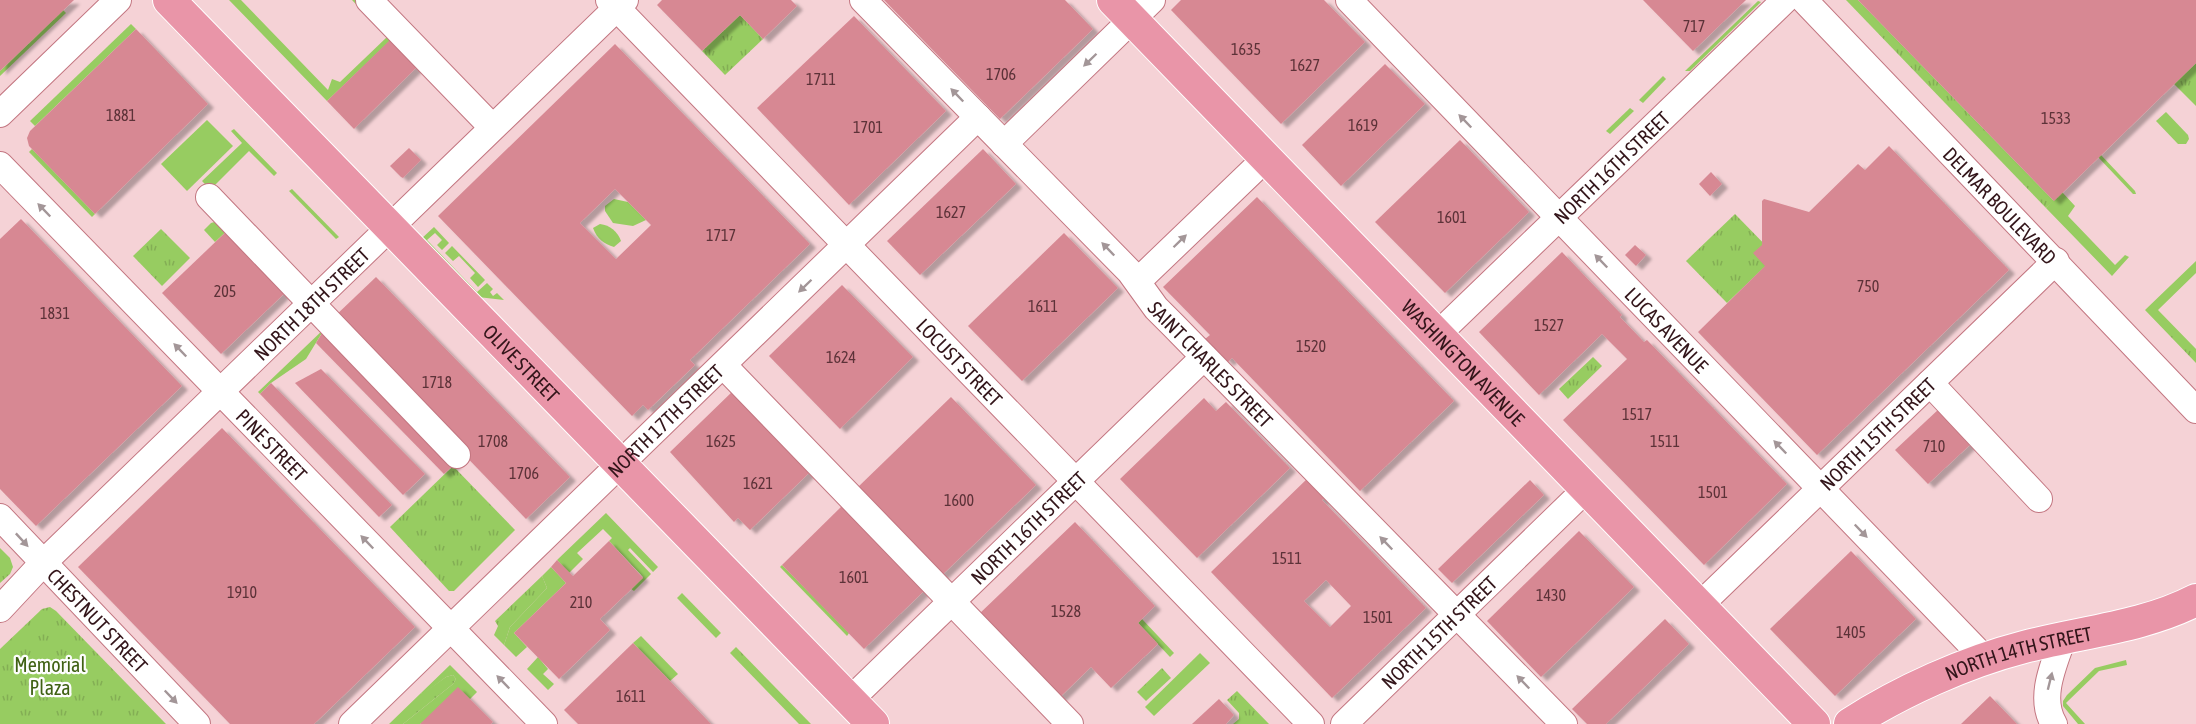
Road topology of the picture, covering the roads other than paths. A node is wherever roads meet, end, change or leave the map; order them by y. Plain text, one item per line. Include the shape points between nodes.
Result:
1 (117, 0) edge
2 (169, 0) edge
3 (369, 0) edge
4 (863, 0) edge
5 (1349, 0) edge
6 (1785, 0) edge
7 (1804, 0) edge
8 (617, 3) edge
9 (1132, 7) edge
10 (0, 114) edge
11 (978, 117) junction
12 (492, 127) junction
13 (1004, 144) junction
14 (1266, 158) junction
15 (0, 165) edge
16 (209, 197) dead end
17 (1559, 218) junction
18 (390, 227) junction
19 (847, 245) junction
20 (2056, 261) junction
21 (1138, 281) junction
22 (311, 304) junction
23 (1437, 335) junction
24 (1204, 357) junction
25 (723, 365) junction
26 (1930, 383) junction
27 (221, 391) junction
28 (2196, 410) edge
29 (457, 455) dead end
30 (620, 465) junction
31 (1076, 481) junction
32 (1586, 489) junction
33 (1820, 489) junction
34 (2039, 499) dead end
35 (0, 517) edge
36 (44, 563) junction
37 (2196, 600) edge
38 (952, 602) junction
39 (1699, 606) junction
40 (0, 609) edge
41 (1456, 614) junction
42 (450, 628) junction
43 (2062, 638) junction
44 (1985, 659) junction
45 (850, 700) junction
46 (197, 724) edge
47 (352, 724) edge
48 (543, 724) edge
49 (873, 724) edge
50 (1070, 724) edge
51 (1311, 724) edge
52 (1344, 724) edge
53 (1564, 724) edge
54 (1814, 724) edge
55 (1850, 724) edge
56 (2054, 724) edge

1 - 10 street
2 - 18 main road, OLIVE STREET
3 - 12 street
11 -> 4 street, SAINT CHARLES STREET
17 -> 5 street, LUCAS AVENUE
6 - 17 street, NORTH 16TH STREET
7 - 20 street, DELMAR BOULEVARD
8 - 12 street, NORTH 18TH STREET
8 - 19 street, LOCUST STREET
9 -> 13 street
9 - 14 main road, WASHINGTON AVENUE
11 - 13 street, SAINT CHARLES STREET
11 - 19 street, NORTH 17TH STREET
12 - 18 street, NORTH 18TH STREET
21 -> 13 street, SAINT CHARLES STREET
21 -> 14 street
14 - 23 main road, WASHINGTON AVENUE
27 -> 15 street, PINE STREET
16 - 22 street
17 - 23 street, NORTH 16TH STREET
33 -> 17 street, LUCAS AVENUE
18 - 22 street, NORTH 18TH STREET
18 - 30 main road, OLIVE STREET
19 -> 25 street, NORTH 17TH STREET
19 - 31 street, LOCUST STREET
20 - 26 street, NORTH 15TH STREET
20 - 28 street, DELMAR BOULEVARD
21 - 24 street, SAINT CHARLES STREET via 1156,308
22 - 27 street, NORTH 18TH STREET
22 - 29 street
23 - 32 main road, WASHINGTON AVENUE
24 - 31 street, NORTH 16TH STREET
41 -> 24 street, SAINT CHARLES STREET
25 - 30 street, NORTH 17TH STREET
25 - 38 street
26 - 33 street, NORTH 15TH STREET
26 - 34 street
27 - 36 street, NORTH 18TH STREET
42 -> 27 street, PINE STREET
30 - 42 street, NORTH 17TH STREET
30 - 45 main road, OLIVE STREET
31 - 38 street, NORTH 16TH STREET
31 - 51 street, LOCUST STREET
32 - 39 main road, WASHINGTON AVENUE
32 - 41 street, NORTH 15TH STREET
33 - 39 street, NORTH 15TH STREET
33 -> 44 street, LUCAS AVENUE
35 -> 36 street, CHESTNUT STREET
36 - 40 street, NORTH 18TH STREET
36 -> 46 street, CHESTNUT STREET
37 - 43 main road, NORTH 14TH STREET via 2156,616
38 - 45 street, NORTH 16TH STREET
38 - 50 street
39 - 54 main road, WASHINGTON AVENUE
41 - 52 street, NORTH 15TH STREET
53 -> 41 street, SAINT CHARLES STREET
42 - 47 street, NORTH 17TH STREET
48 -> 42 street, PINE STREET
43 - 44 main road, NORTH 14TH STREET
56 -> 43 street via 2047,692
44 - 55 main road, NORTH 14TH STREET via 1906,693
45 - 49 main road, OLIVE STREET

